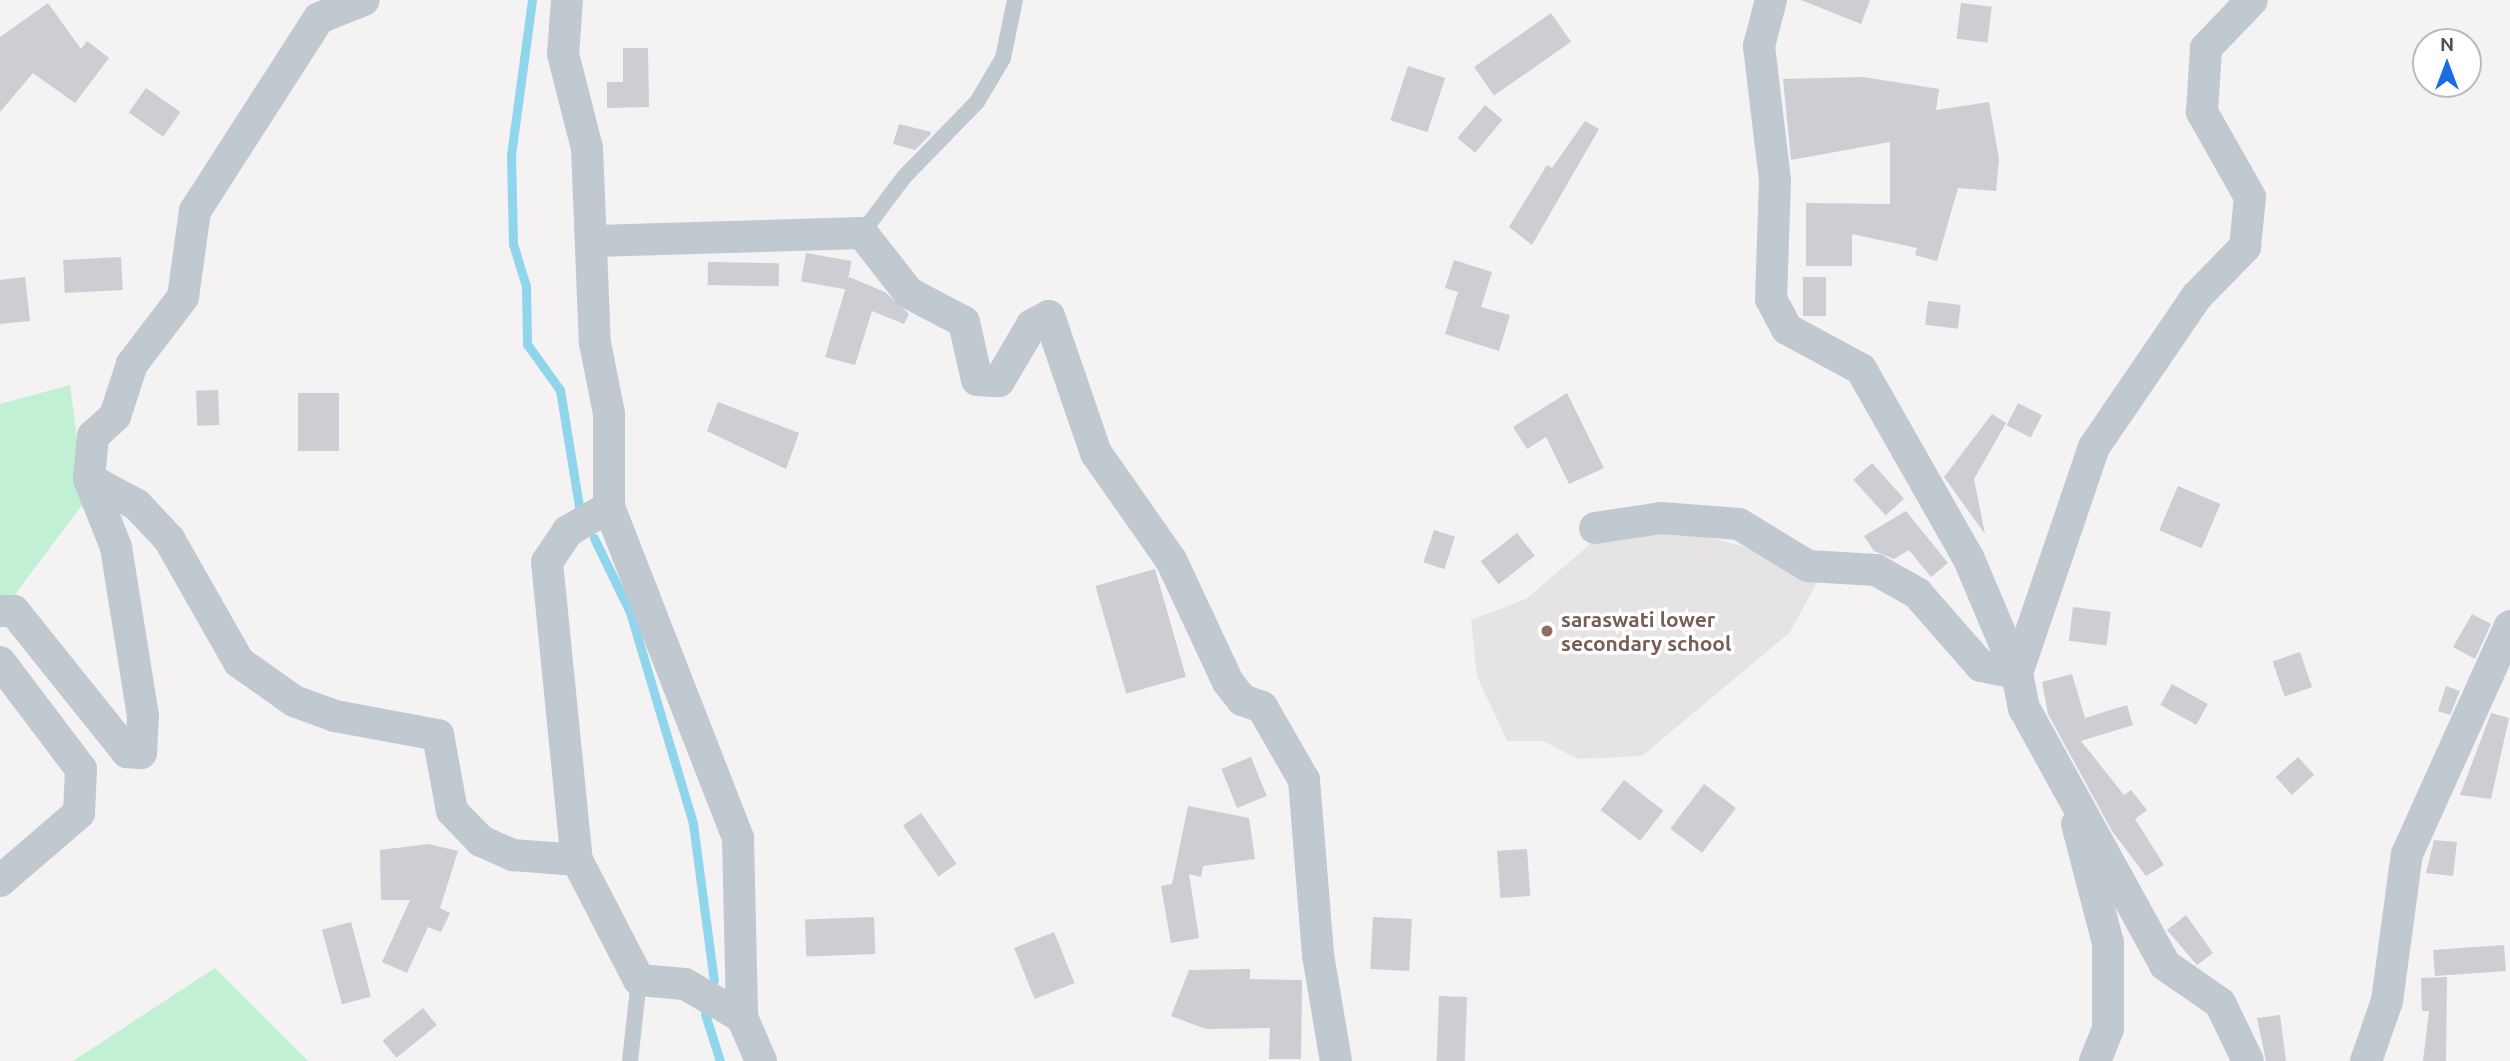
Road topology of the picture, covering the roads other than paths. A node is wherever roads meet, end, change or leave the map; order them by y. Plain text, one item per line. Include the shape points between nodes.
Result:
1 (364, 0) edge
2 (568, 0) edge
3 (1015, 0) edge
4 (1771, 0) edge
5 (2252, 0) edge
6 (862, 233) junction
7 (595, 241) junction
8 (89, 479) junction
9 (609, 507) junction
10 (1595, 528) dead end
11 (0, 611) edge
12 (2510, 626) edge
13 (0, 662) edge
14 (2017, 673) junction
15 (2067, 782) junction
16 (577, 860) junction
17 (0, 881) edge
18 (639, 980) junction
19 (742, 1017) junction
20 (630, 1061) edge
21 (761, 1061) edge
22 (1336, 1061) edge
23 (2095, 1061) edge
24 (2248, 1061) edge
25 (2366, 1061) edge

1 - 8 street via 319,18 195,211 183,297 132,364 115,416 93,436
2 - 7 street via 563,54 587,148
3 - 6 lane via 1003,58 977,102 904,177
4 - 14 street via 1759,46 1775,180 1771,299 1787,329 1861,369 1968,557
5 - 14 street via 2206,48 2202,112 2250,197 2245,247 2197,296 2094,447
6 - 7 street
6 - 22 street via 909,293 964,322 977,380 999,381 1032,325 1042,316 1053,321 1096,453 1171,560 1228,682 1242,700 1262,707 1304,780 1318,955
7 - 9 street via 595,343 609,414
8 - 11 street via 116,547 143,716 141,753 127,751 14,611
8 - 16 street via 137,505 169,539 239,663 294,701 335,716 438,735 452,811 481,841 513,855
9 - 16 street via 568,531 547,562
9 - 19 street via 738,838
10 - 14 street via 1661,518 1739,524 1808,566 1876,570 1917,593 1982,666
12 - 25 street via 2407,854 2387,1001
13 - 17 street via 80,769 79,813
14 - 15 street via 2024,708
15 - 23 street via 2108,943 2108,1029
15 - 24 street via 2165,965 2220,1003
16 - 18 street
18 - 19 street via 685,984
18 - 20 lane
19 - 21 street

